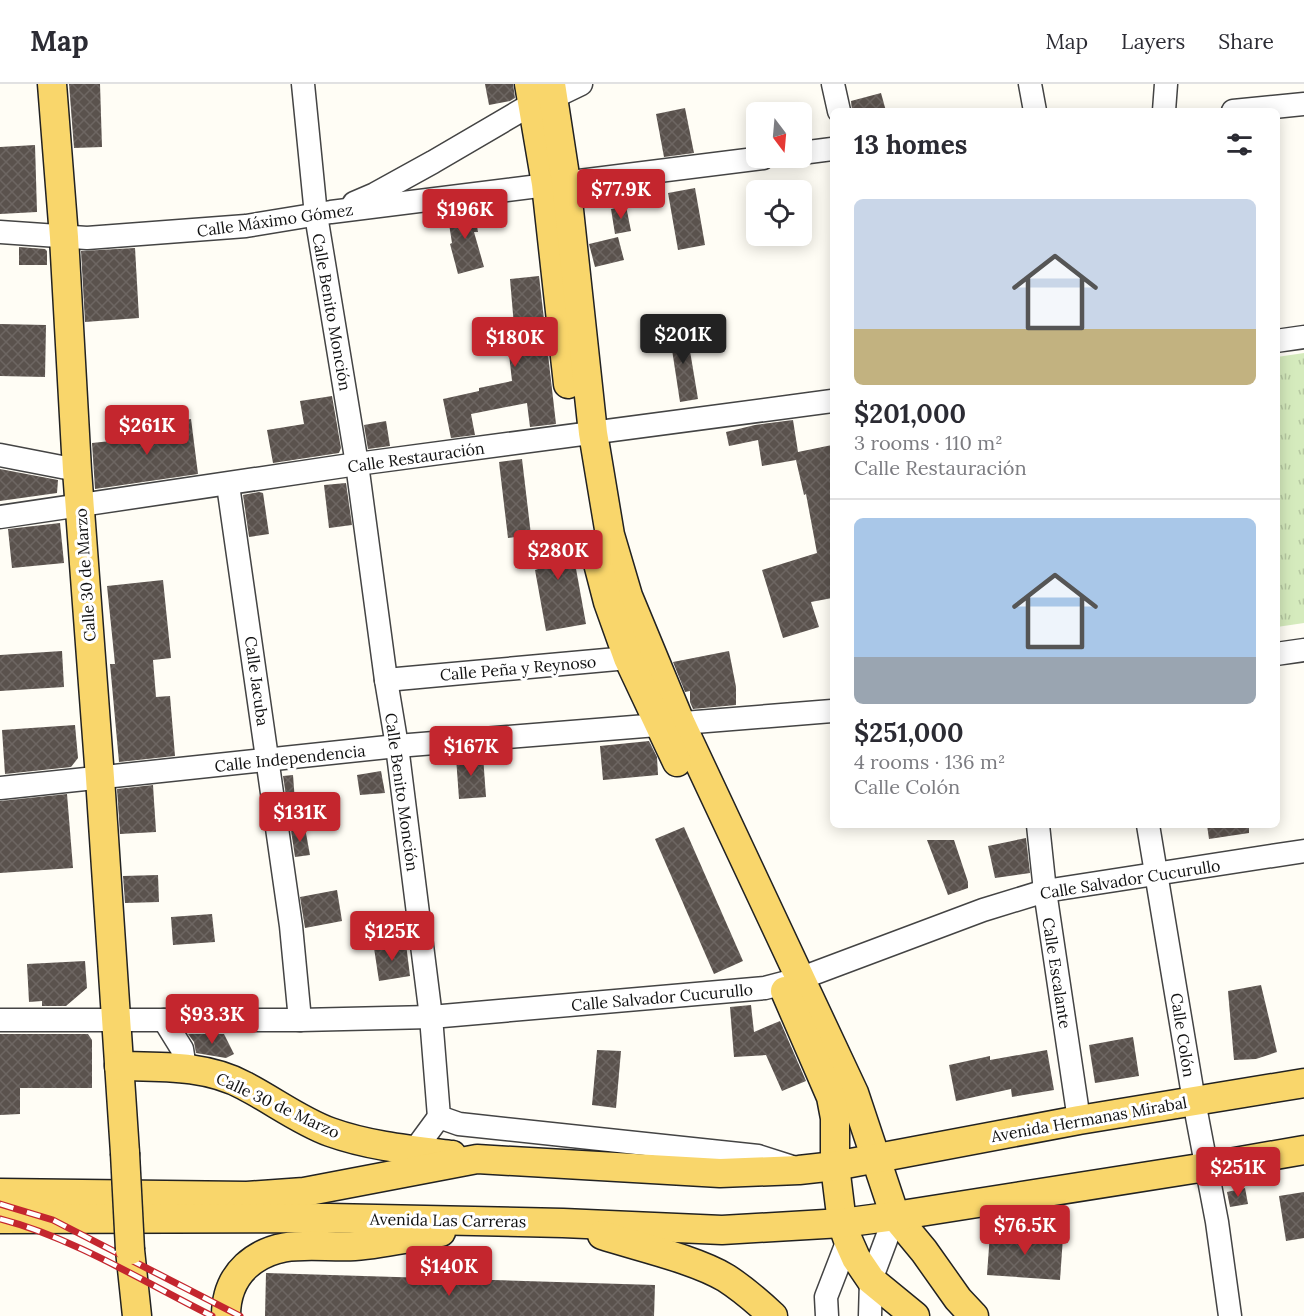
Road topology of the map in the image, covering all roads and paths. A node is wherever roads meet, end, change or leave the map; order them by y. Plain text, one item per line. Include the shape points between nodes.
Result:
1 (52, 84) edge
2 (303, 84) edge
3 (581, 84) edge
4 (833, 84) edge
5 (1030, 84) edge
6 (1166, 84) edge
7 (541, 93) edge
8 (1304, 104) edge
9 (838, 108) edge
10 (1034, 108) edge
11 (1164, 108) edge
12 (1263, 108) edge
13 (830, 149) edge
14 (812, 152) edge
15 (746, 160) edge
16 (433, 162) junction
17 (556, 183) junction
18 (446, 197) junction
19 (323, 214) junction
20 (0, 232) edge
21 (64, 237) junction
22 (1304, 337) edge
23 (1280, 340) edge
24 (830, 402) edge
25 (583, 434) junction
26 (0, 455) edge
27 (357, 464) junction
28 (77, 470) junction
29 (228, 485) junction
30 (79, 506) junction
31 (0, 517) edge
32 (1304, 650) edge
33 (638, 653) junction
34 (1280, 653) edge
35 (386, 680) junction
36 (830, 711) edge
37 (670, 725) junction
38 (397, 747) junction
39 (267, 761) junction
40 (100, 778) junction
41 (0, 788) edge
42 (1038, 828) edge
43 (1149, 828) edge
44 (1304, 851) edge
45 (1157, 874) junction
46 (1045, 891) junction
47 (791, 982) junction
48 (431, 1017) junction
49 (116, 1019) junction
50 (0, 1020) edge
51 (164, 1020) junction
52 (300, 1020) junction
53 (119, 1066) junction
54 (185, 1068) junction
55 (1304, 1083) edge
56 (1194, 1101) junction
57 (439, 1117) junction
58 (1079, 1120) junction
59 (414, 1150) junction
60 (1304, 1150) edge
61 (875, 1158) junction
62 (477, 1159) junction
63 (835, 1166) junction
64 (1206, 1167) junction
65 (799, 1170) junction
66 (0, 1193) edge
67 (895, 1216) junction
68 (329, 1218) junction
69 (0, 1219) edge
70 (496, 1221) junction
71 (563, 1223) junction
72 (845, 1232) junction
73 (382, 1244) junction
74 (871, 1280) junction
75 (137, 1316) edge
76 (226, 1316) edge
77 (773, 1316) edge
78 (827, 1316) edge
79 (870, 1316) edge
80 (915, 1316) edge
81 (974, 1316) edge
82 (1230, 1316) edge

1 - 21 main road, Calle 30 de Marzo
2 - 19 street, Calle Benito Monción
3 - 7 street
4 - 9 street
5 - 10 street
6 - 11 street
7 - 16 street
7 - 17 main road
8 - 12 street
13 - 14 street
15 - 17 street, Calle Máximo Gómez
16 - 18 street
16 - 19 street via 375,194
17 - 18 street, Calle Máximo Gómez
17 - 25 main road
18 - 19 street, Calle Máximo Gómez
19 - 21 street, Calle Máximo Gómez via 171,233
19 - 27 street, Calle Benito Monción
20 - 21 street, Calle Máximo Gómez
21 - 28 main road, Calle 30 de Marzo
22 - 23 street
24 - 25 street, Calle Restauración
25 - 27 street, Calle Restauración
25 - 33 main road via 628,596
26 - 28 street
27 - 29 street, Calle Restauración
27 - 35 street, Calle Benito Monción
28 - 30 main road, Calle 30 de Marzo
29 - 30 street, Calle Restauración
29 - 39 street, Calle Jacuba
30 - 31 street, Calle Restauración
30 - 40 main road, Calle 30 de Marzo
32 - 34 street
33 - 35 street, Calle Peña y Reynoso
33 - 37 main road
35 - 38 street, Calle Benito Monción
36 - 37 street, Calle Independencia
37 - 38 street, Calle Independencia
37 - 47 main road
38 - 39 street, Calle Independencia
38 - 48 street, Calle Benito Monción
39 - 40 street, Calle Independencia
39 - 52 street, Calle Jacuba
40 - 41 street, Calle Independencia
40 - 49 main road, Calle 30 de Marzo
42 - 46 street, Calle Escalante
43 - 45 street, Calle Colón
44 - 45 street, Calle Salvador Cucurullo
45 - 46 street, Calle Salvador Cucurullo
45 - 56 street, Calle Colón
46 - 47 street, Calle Salvador Cucurullo via 983,910
46 - 58 street, Calle Escalante
47 - 48 street, Calle Salvador Cucurullo via 765,988
47 - 61 main road via 854,1093
47 - 63 main road via 831,1097
48 - 52 street, Calle Salvador Cucurullo
48 - 57 street, Calle Benito Monción
49 - 50 street, Calle Salvador Cucurullo
49 - 51 street, Calle Salvador Cucurullo
49 - 53 main road, Calle 30 de Marzo
51 - 52 street, Calle Salvador Cucurullo
51 - 54 street via 182,1048
53 - 54 main road, Calle 30 de Marzo
53 - 75 main road, Calle 30 de Marzo, bridge
54 - 59 main road, Calle 30 de Marzo via 210,1072 244,1085 328,1132 369,1144
55 - 56 main road, Avenida Hermanas Mirabal
56 - 58 main road, Avenida Hermanas Mirabal
56 - 64 street, Calle Colón
57 - 59 street
57 - 65 street via 459,1124 758,1156
58 - 61 main road, Avenida Hermanas Mirabal
59 - 62 main road, Calle 30 de Marzo
60 - 64 main road
61 - 63 main road
61 - 67 main road
62 - 65 main road via 720,1173
62 - 66 main road via 304,1192 247,1196
63 - 65 main road
63 - 72 main road
64 - 67 main road
64 - 82 street, Calle Colón
67 - 72 main road, Avenida Las Carreras
67 - 74 street
67 - 81 main road
68 - 69 main road, Avenida Las Carreras
68 - 70 main road, Avenida Las Carreras
68 - 73 main road
70 - 71 main road, Avenida Las Carreras
70 - 73 main road
71 - 72 main road, Avenida Las Carreras
71 - 77 main road via 692,1263 725,1278
72 - 74 main road
72 - 78 street via 826,1298
73 - 76 main road via 277,1248 256,1257 230,1287
74 - 79 street
74 - 80 main road

